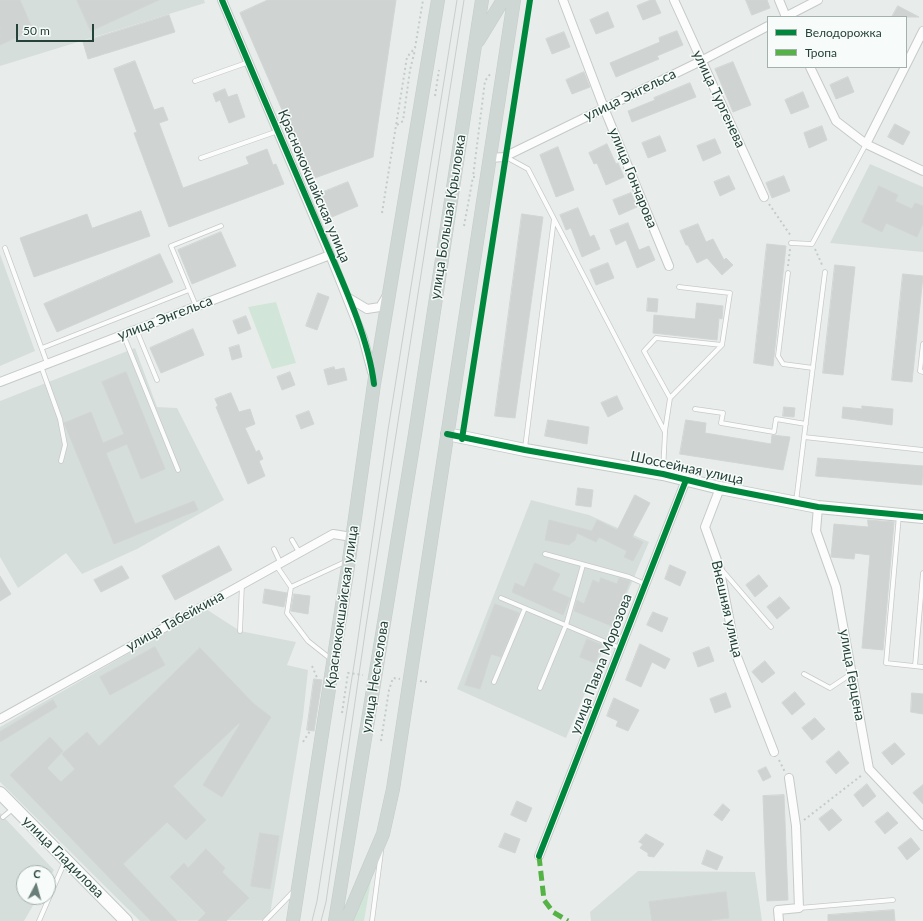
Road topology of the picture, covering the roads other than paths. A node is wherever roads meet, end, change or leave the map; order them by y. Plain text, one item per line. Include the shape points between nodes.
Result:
1 (222, 0) edge
2 (438, 0) edge
3 (482, 0) edge
4 (503, 0) edge
5 (514, 0) edge
6 (563, 0) edge
7 (674, 0) edge
8 (779, 0) edge
9 (818, 0) edge
10 (786, 16) edge
11 (788, 16) edge
12 (767, 27) edge
13 (923, 31) edge
14 (475, 46) junction
15 (701, 61) junction
16 (248, 62) junction
17 (907, 62) edge
18 (810, 68) edge
19 (904, 68) edge
20 (195, 81) dead end
21 (604, 108) junction
22 (278, 131) junction
23 (866, 144) junction
24 (504, 157) junction
25 (201, 158) dead end
26 (490, 158) junction
27 (923, 171) edge
28 (764, 197) road end
29 (554, 218) junction
30 (221, 226) dead end
31 (791, 244) road end
32 (5, 248) dead end
33 (330, 255) junction
34 (669, 266) dead end
35 (392, 271) junction
36 (825, 272) road end
37 (788, 273) road end
38 (679, 287) dead end
39 (189, 290) junction
40 (347, 297) junction
41 (196, 306) junction
42 (136, 329) junction
43 (123, 334) junction
44 (923, 344) edge
45 (722, 346) junction
46 (42, 348) junction
47 (44, 364) junction
48 (813, 368) junction
49 (923, 372) edge
50 (157, 380) dead end
51 (0, 382) edge
52 (374, 384) junction
53 (670, 398) junction
54 (695, 409) dead end
55 (806, 424) junction
56 (665, 432) junction
57 (415, 434) joint
58 (447, 434) junction
59 (804, 437) junction
60 (524, 450) junction
61 (923, 450) edge
62 (61, 461) dead end
63 (178, 470) dead end
64 (663, 474) junction
65 (686, 480) junction
66 (720, 488) junction
67 (796, 502) junction
68 (818, 507) junction
69 (899, 514) junction
70 (923, 516) edge
71 (352, 537) junction
72 (292, 540) dead end
73 (274, 548) dead end
74 (299, 552) junction
75 (545, 554) dead end
76 (349, 560) junction
77 (278, 563) junction
78 (583, 565) junction
79 (719, 566) junction
80 (923, 573) edge
81 (242, 583) junction
82 (645, 584) junction
83 (291, 587) junction
84 (501, 598) dead end
85 (525, 608) junction
86 (566, 625) junction
87 (771, 627) dead end
88 (240, 631) dead end
89 (620, 648) junction
90 (334, 661) junction
91 (915, 666) junction
92 (923, 667) edge
93 (852, 673) junction
94 (804, 674) dead end
95 (494, 682) dead end
96 (540, 688) dead end
97 (0, 719) edge
98 (774, 752) road end
99 (789, 778) road end
100 (0, 793) edge
101 (14, 807) junction
102 (3, 817) dead end
103 (923, 826) edge
104 (383, 834) junction
105 (539, 856) dead end
106 (66, 859) junction
107 (299, 886) junction
108 (893, 900) dead end
109 (799, 908) junction
110 (122, 920) edge
111 (372, 920) edge
112 (39, 921) edge
113 (265, 921) edge
114 (294, 921) edge
115 (335, 921) edge
116 (346, 921) edge
117 (779, 921) edge

1 - 16 street, Краснококшайская улица
2 - 35 main road
3 - 14 main road, улица Большая Крыловка
4 - 14 main road
5 - 26 main road
6 - 21 street, улица Гончарова
7 - 15 street, улица Тургенева
8 - 10 street
9 - 11 street
12 - 15 street, улица Энгельса
13 - 17 street
14 - 57 main road, улица Большая Крыловка
15 - 21 street, улица Энгельса
15 - 28 street, улица Тургенева
16 - 20 lane
16 - 22 street, Краснококшайская улица
18 - 23 street via 836,121
19 - 23 street
21 - 24 street, улица Энгельса
21 - 34 street, улица Гончарова
22 - 25 lane
22 - 33 street, Краснококшайская улица
23 - 27 street
23 - 31 lane via 812,244
24 - 26 street, улица Энгельса
24 - 29 lane via 528,169
26 - 58 main road
29 - 56 lane
29 - 60 lane
30 - 39 lane via 171,246
32 - 46 lane
33 - 40 street, Краснококшайская улица
33 - 41 street, улица Энгельса
35 - 40 street via 385,300 380,307 363,308
35 - 52 main road
36 - 48 lane
37 - 48 lane via 778,356 783,364
38 - 45 lane via 730,293
39 - 41 lane
39 - 46 lane
40 - 52 street, Краснококшайская улица via 369,355
41 - 42 street, улица Энгельса
42 - 43 street, улица Энгельса
42 - 50 lane
43 - 47 street, улица Энгельса
43 - 63 lane
44 - 49 lane via 920,371
45 - 53 lane
45 - 53 lane via 656,338 644,351
46 - 47 lane
47 - 51 street, улица Энгельса
47 - 62 lane via 65,445
48 - 55 lane
52 - 71 main road, Краснококшайская улица
53 - 56 lane
54 - 55 lane via 723,413 721,423 774,432 776,419
55 - 59 lane
56 - 64 lane
57 - 115 main road, улица Несмелова
58 - 60 street, Шоссейная улица
58 - 104 main road via 399,750
59 - 61 lane
59 - 67 lane
60 - 64 street, Шоссейная улица
64 - 65 street, Шоссейная улица
65 - 66 street, Шоссейная улица
65 - 82 street, улица Павла Морозова
66 - 67 street, Шоссейная улица
66 - 79 street, Внешняя улица via 705,527
67 - 68 street, Шоссейная улица
68 - 69 street, Шоссейная улица
68 - 93 street, улица Герцена via 816,531 836,588
69 - 70 street, Шоссейная улица
69 - 91 lane via 886,664
71 - 74 street, улица Табейкина via 333,534
71 - 76 main road, Краснококшайская улица
72 - 74 lane
73 - 77 lane
74 - 77 street, улица Табейкина
75 - 78 lane
76 - 83 lane
76 - 90 main road, Краснококшайская улица
77 - 81 street, улица Табейкина
77 - 83 lane
78 - 82 lane via 629,577
78 - 86 lane
79 - 87 lane
79 - 98 street, Внешняя улица via 736,654
80 - 91 lane
81 - 88 lane
81 - 97 street, улица Табейкина
82 - 89 street, улица Павла Морозова
83 - 90 lane via 287,612 308,641
84 - 85 lane
85 - 86 lane
85 - 95 lane
86 - 89 lane
86 - 96 lane
89 - 105 street, улица Павла Морозова
90 - 107 main road, Краснококшайская улица
91 - 92 lane
93 - 94 lane via 830,688
93 - 103 street, улица Герцена via 869,769
99 - 109 street via 796,826
100 - 101 street, улица Гладилова
101 - 102 lane
101 - 106 street, улица Гладилова
104 - 111 lane
104 - 116 main road
106 - 110 street, улица Гладилова
106 - 112 lane
107 - 113 lane
107 - 114 main road, Краснококшайская улица
108 - 109 lane
109 - 117 street via 778,910

